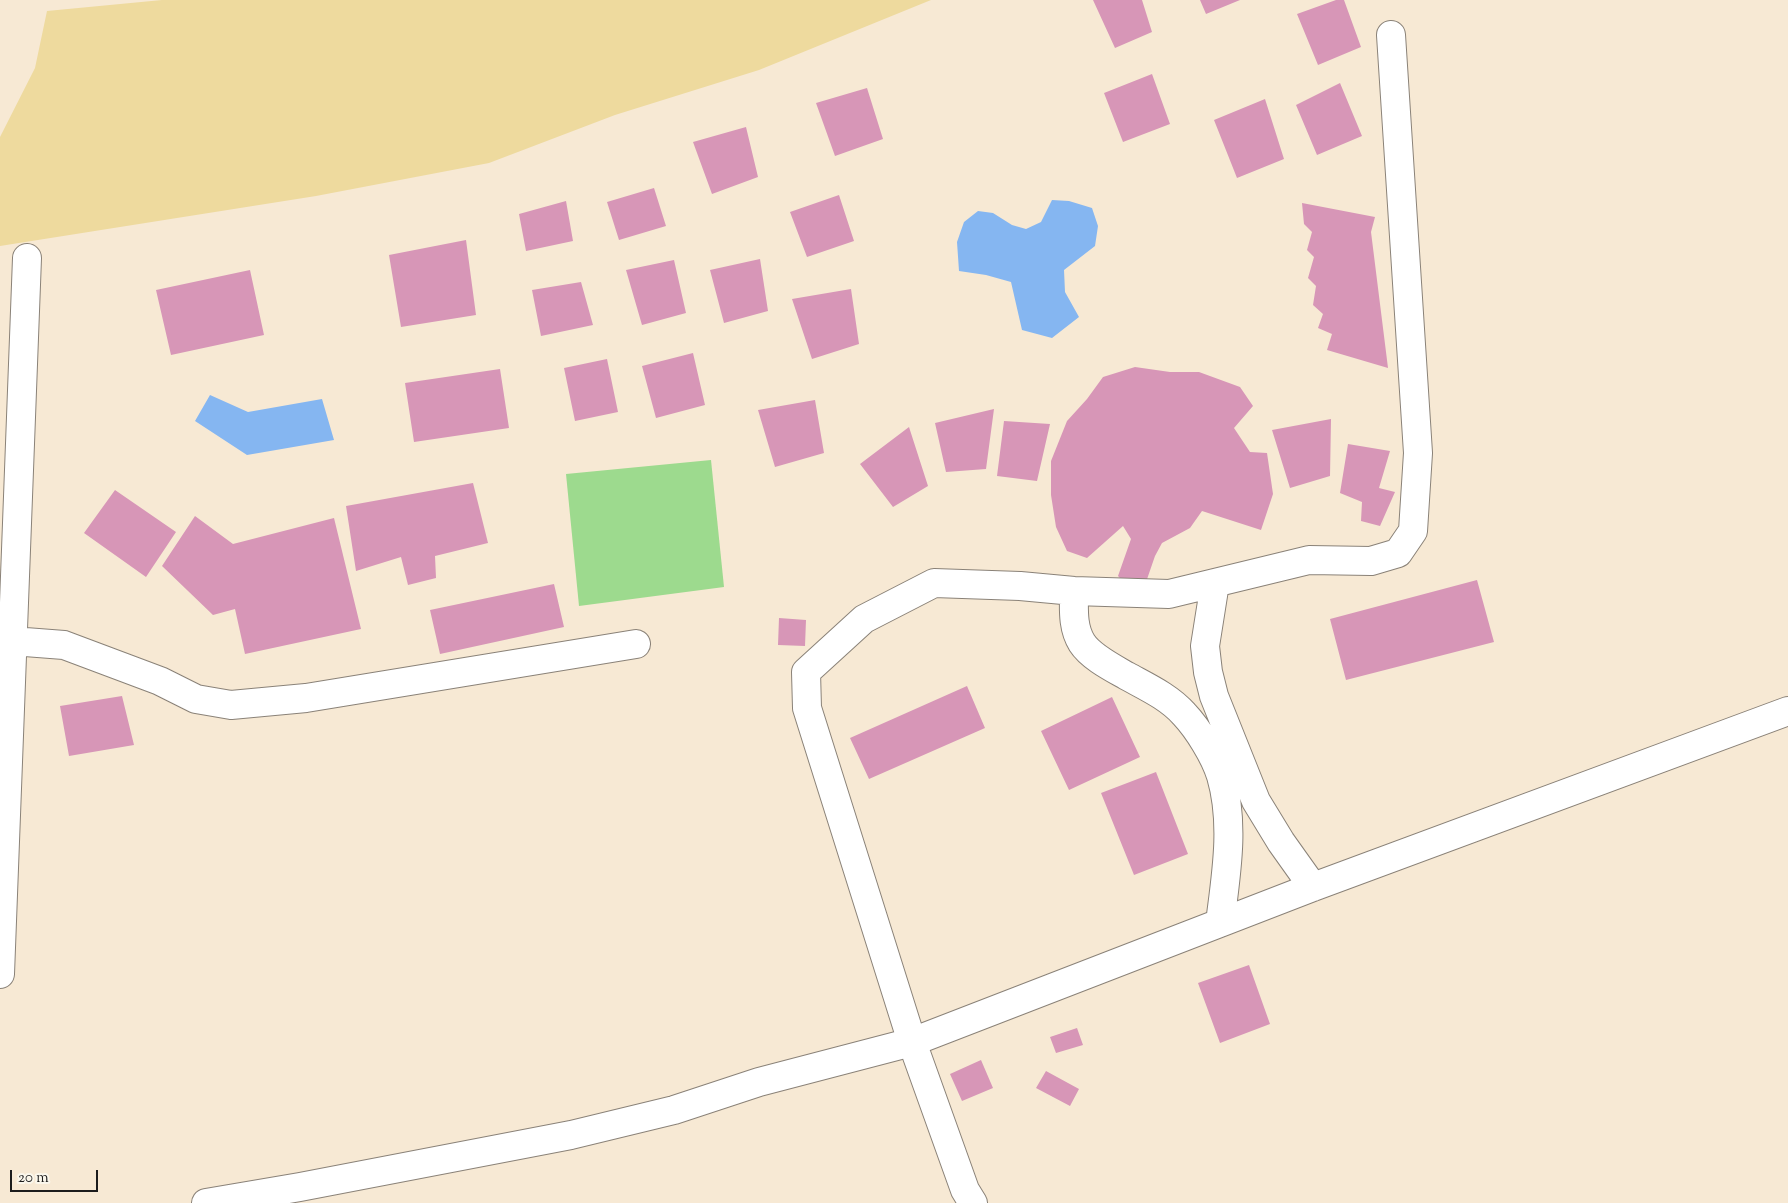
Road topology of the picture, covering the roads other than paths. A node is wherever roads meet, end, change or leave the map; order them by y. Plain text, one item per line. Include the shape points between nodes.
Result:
1 (1391, 34) dead end
2 (27, 258) dead end
3 (1216, 583) junction
4 (1074, 591) junction
5 (12, 641) junction
6 (636, 644) dead end
7 (1788, 710) edge
8 (1313, 887) junction
9 (1220, 924) junction
10 (0, 974) edge
11 (912, 1042) junction
12 (301, 1195) edge
13 (206, 1203) edge
14 (973, 1203) edge

1 - 3 street via 1418,453 1413,531 1398,553 1371,561 1310,560
2 - 5 street
3 - 4 street via 1169,594
3 - 8 street via 1204,646 1214,696 1256,801
4 - 9 street via 1074,626 1082,643 1104,664 1160,695 1184,714 1207,746 1220,775 1227,805 1229,845
4 - 11 street via 934,583 864,619 806,672 807,708
5 - 6 street via 64,645 160,681 196,699 231,705 306,698
5 - 10 street
7 - 8 street
8 - 9 street
9 - 11 street
11 - 12 street via 759,1082 674,1110
11 - 14 street via 965,1190
12 - 13 street

